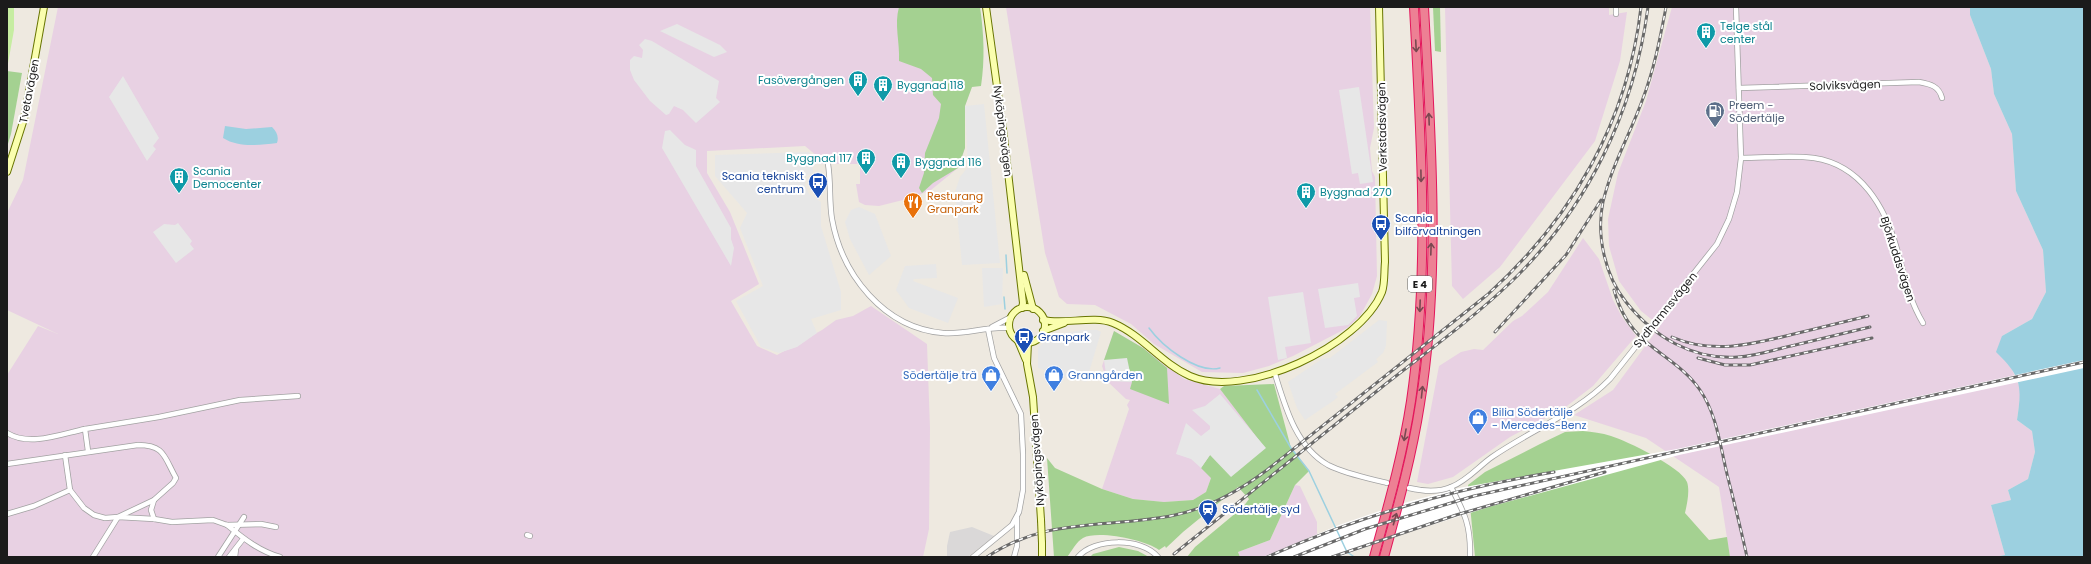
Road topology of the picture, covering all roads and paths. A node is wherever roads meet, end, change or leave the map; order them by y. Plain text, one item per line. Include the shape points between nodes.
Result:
1 (44, 7) edge
2 (986, 7) edge
3 (1379, 7) edge
4 (1414, 7) edge
5 (1424, 7) edge
6 (1616, 7) edge
7 (1736, 7) edge
8 (1616, 14) dead end
9 (1740, 88) junction
10 (1942, 98) dead end
11 (1741, 158) junction
12 (828, 164) tunnel mouth
13 (7, 172) edge
14 (1019, 254) junction
15 (1022, 308) junction
16 (1033, 309) junction
17 (1011, 316) junction
18 (1043, 320) junction
19 (1068, 321) junction
20 (1923, 323) dead end
21 (1009, 328) junction
22 (988, 329) junction
23 (1043, 331) junction
24 (1018, 341) junction
25 (1028, 343) junction
26 (1027, 364) junction
27 (1275, 374) junction
28 (298, 396) dead end
29 (85, 429) junction
30 (7, 433) edge
31 (88, 451) junction
32 (64, 455) junction
33 (7, 464) edge
34 (1387, 483) dead end
35 (1451, 487) junction
36 (1409, 488) dead end
37 (70, 490) junction
38 (154, 500) junction
39 (7, 514) edge
40 (118, 517) junction
41 (244, 517) dead end
42 (1017, 517) junction
43 (154, 519) junction
44 (227, 525) junction
45 (239, 526) junction
46 (276, 527) dead end
47 (235, 532) junction
48 (243, 539) junction
49 (236, 549) junction
50 (94, 557) edge
51 (218, 557) edge
52 (230, 557) edge
53 (235, 557) edge
54 (280, 557) edge
55 (973, 557) edge
56 (1014, 557) edge
57 (1042, 557) edge
58 (1078, 557) edge
59 (1158, 557) edge
60 (1374, 557) edge
61 (1384, 557) edge
62 (1470, 557) edge

1 - 13 main road, Tvetavägen via 24,119
2 - 14 main road, Nyköpingsvägen
3 - 27 main road, Verkstadsvägen via 1385,262 1382,291 1373,309 1351,332
4 -> 60 highway, E 4 via 1421,159 1419,326 1403,445
61 -> 5 highway, E 4 via 1412,448 1429,325 1431,203
6 - 8 street
7 - 9 street, Sydhamnsvägen
9 - 10 street, Solviksvägen via 1919,82 1937,88
9 - 11 street, Sydhamnsvägen
11 - 20 street, Björkuddsvägen via 1813,158 1830,162 1850,172 1865,185 1884,212 1914,308
11 - 35 street, Sydhamnsvägen via 1737,192 1729,219 1717,244 1610,379 1567,413 1515,442
12 - 22 street via 832,220 842,254 857,282 874,302 900,320 926,330 956,334
14 - 15 main road, Nyköpingsvägen
14 - 16 main road, Nyköpingsvägen
15 - 16 main road
15 - 17 main road
16 - 18 main road
17 - 21 main road
17 - 22 street
18 - 19 main road, Verkstadsvägen
18 - 23 main road
19 - 23 main road, Verkstadsvägen
19 - 27 main road, Verkstadsvägen via 1112,323 1190,376 1208,381 1237,382
21 - 22 street
21 - 24 main road
22 - 42 street via 994,358 1017,404 1022,420 1023,490
23 - 25 main road via 1036,340
24 - 25 main road
24 - 26 main road, Nyköpingsvägen
25 - 26 main road, Nyköpingsvägen
26 - 57 main road, Nyköpingsvägen, bridge via 1033,397
27 - 34 street via 1294,425 1315,455 1339,469
28 - 29 street via 240,400
29 - 30 street via 29,440 16,438
29 - 31 street
31 - 32 street
31 - 38 street via 138,445 152,445 160,450 176,478
32 - 33 street
32 - 37 street
35 - 36 street, Sydhamnsvägen via 1433,491
35 - 62 street via 1467,518
37 - 39 street via 34,506
37 - 40 street via 84,508 94,515 105,518
38 - 40 street
38 - 43 street via 151,510
40 - 43 street
40 - 50 street
41 - 45 street
42 - 55 street via 1008,529
42 - 56 street via 1017,546
43 - 44 street via 172,522 214,520
44 - 45 street
44 - 47 street
45 - 46 street via 261,524
45 - 47 street
47 - 48 street
47 - 51 street
48 - 49 street
48 - 54 street via 268,554
49 - 52 street
49 - 53 street
58 - 59 street via 1088,548 1108,542 1135,545

